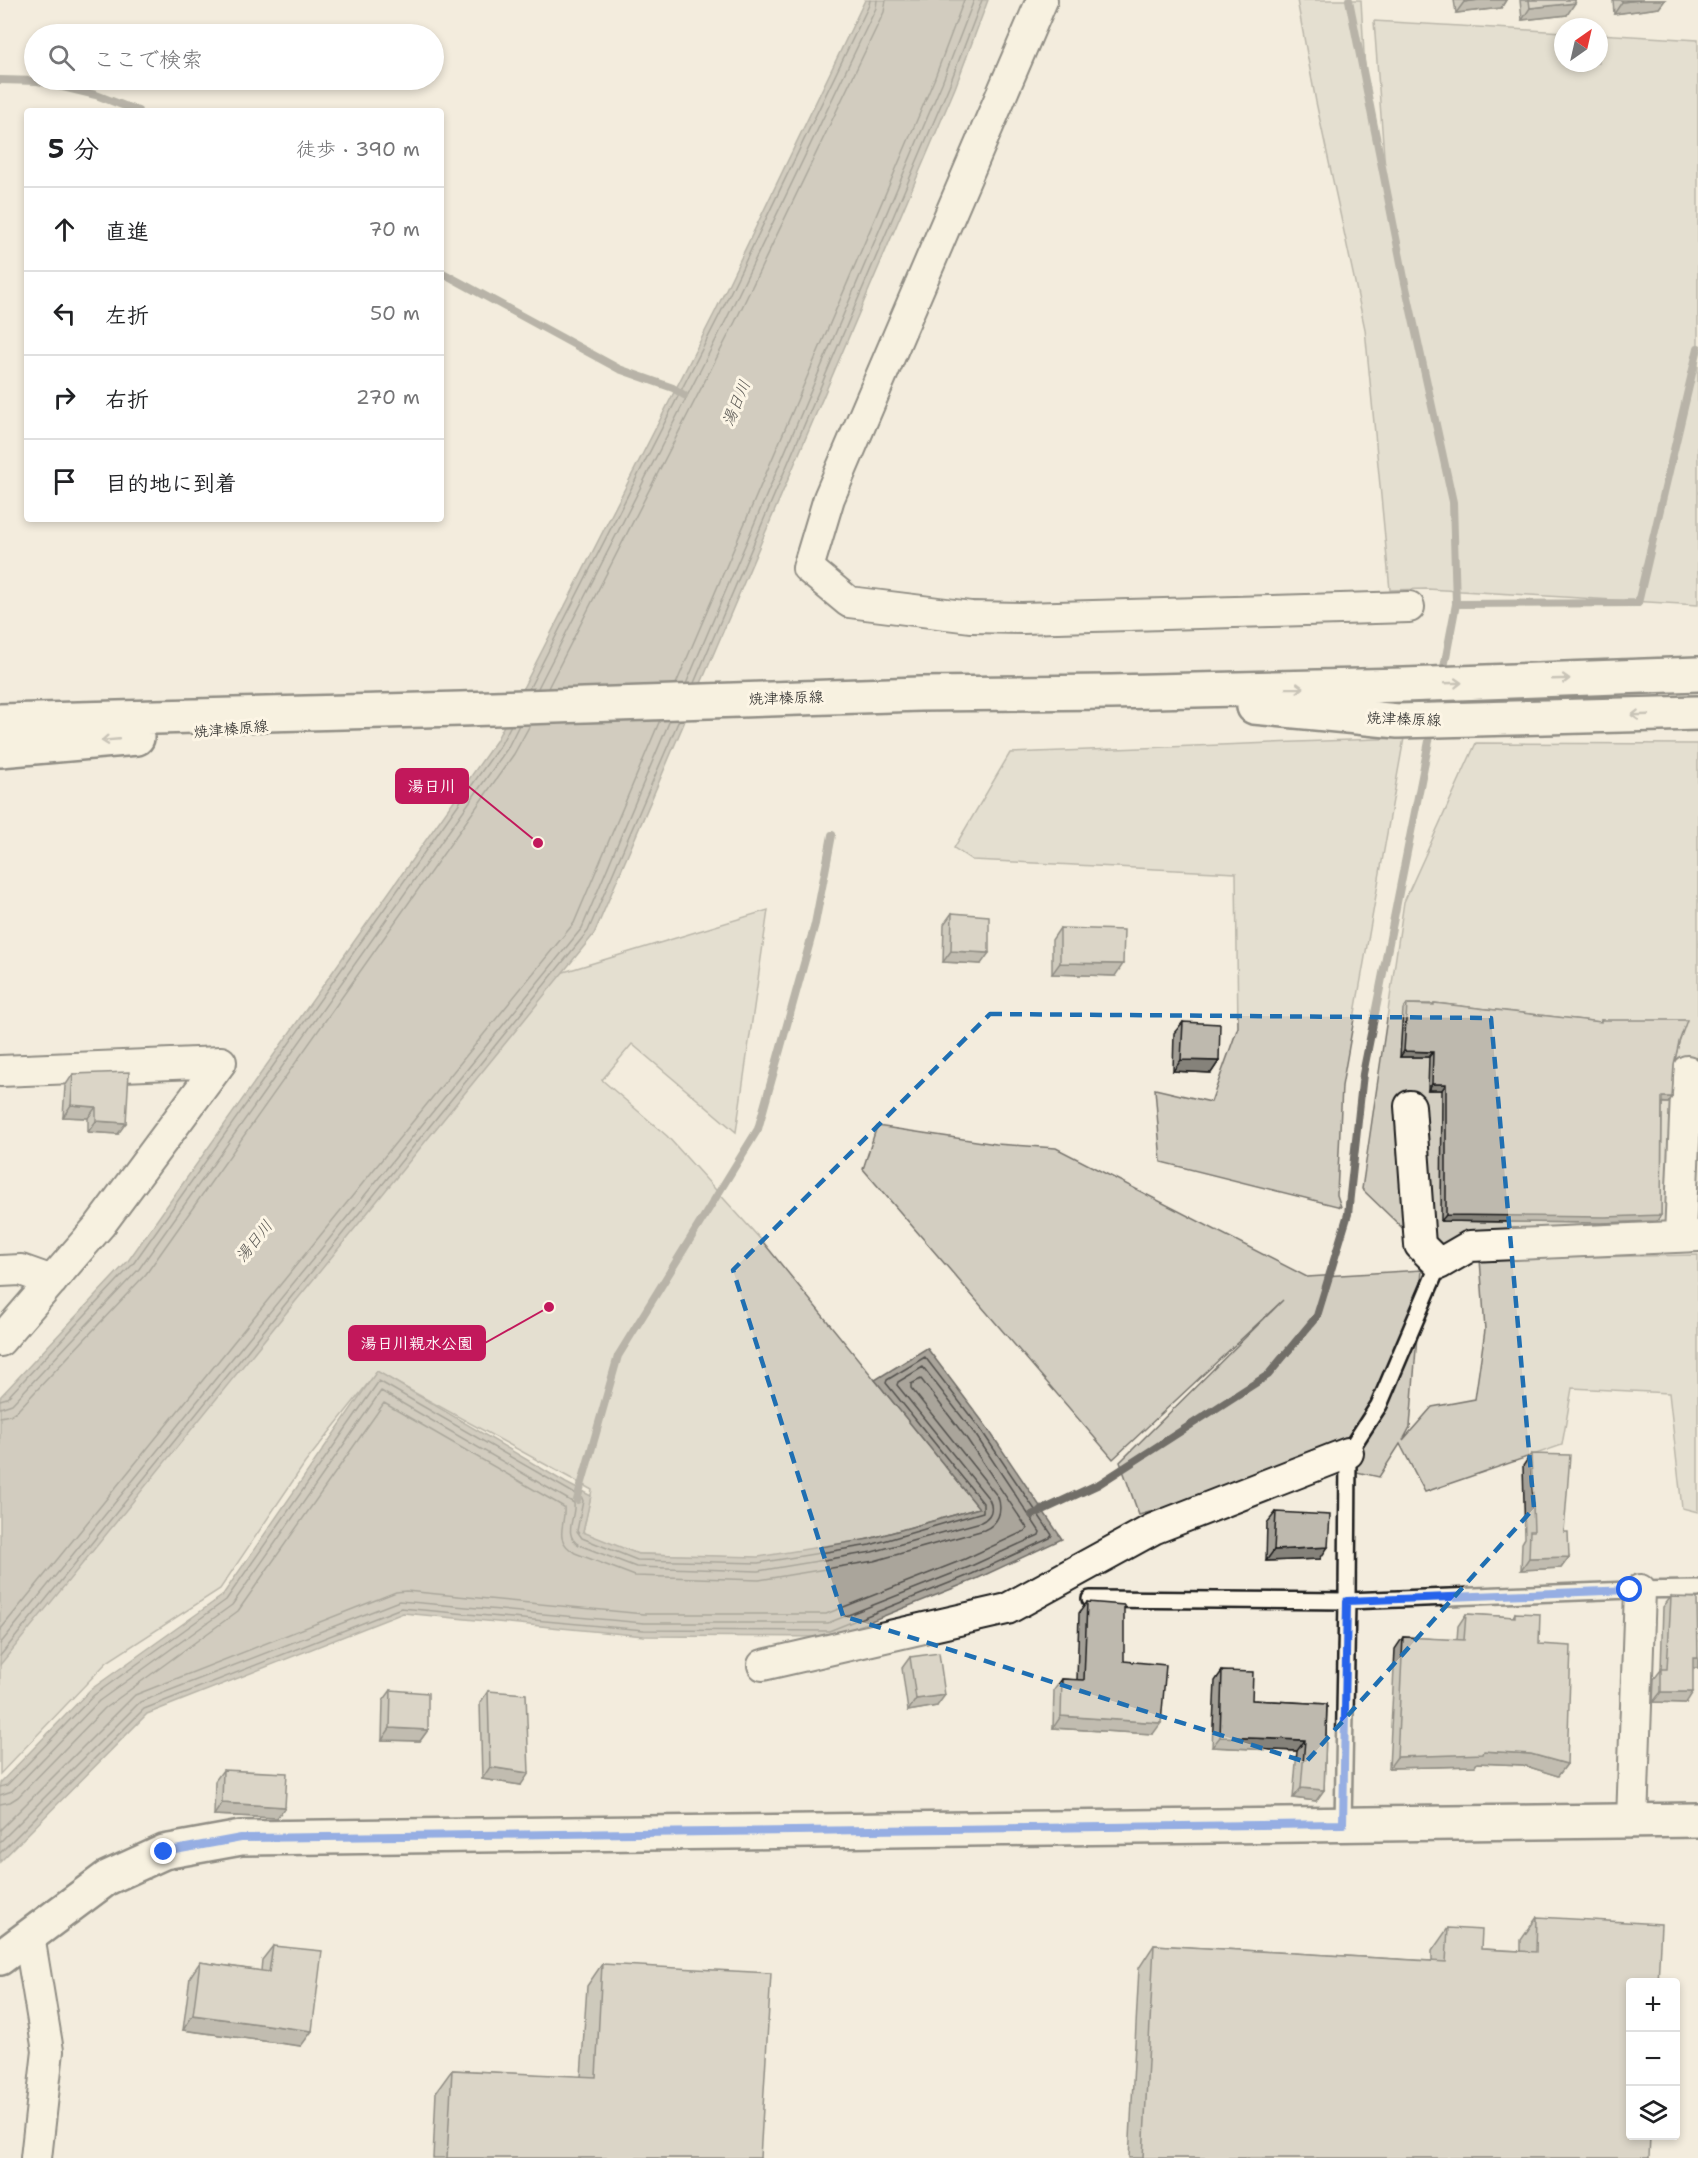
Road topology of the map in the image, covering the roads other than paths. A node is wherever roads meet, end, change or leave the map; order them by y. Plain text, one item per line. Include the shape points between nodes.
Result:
1 (1042, 0) edge
2 (1410, 607) dead end
3 (1698, 674) edge
4 (1111, 692) junction
5 (461, 709) junction
6 (1698, 713) edge
7 (0, 721) edge
8 (0, 750) edge
9 (0, 1071) edge
10 (1687, 1071) dead end
11 (1410, 1106) dead end
12 (1689, 1236) edge
13 (1439, 1264) junction
14 (0, 1271) edge
15 (52, 1281) junction
16 (0, 1341) edge
17 (1348, 1453) junction
18 (1698, 1589) edge
19 (1640, 1590) junction
20 (1090, 1599) dead end
21 (1347, 1601) junction
22 (763, 1665) dead end
23 (1698, 1820) edge
24 (1632, 1821) junction
25 (1343, 1824) junction
26 (29, 1936) junction
27 (0, 1958) edge
28 (36, 2158) edge

1 - 2 street via 829,498 808,568 849,602 971,617
4 -> 3 main road, 焼津榛原線
4 - 5 main road, 焼津榛原線 via 920,693
6 -> 4 main road, 焼津榛原線 via 1398,721
5 - 7 main road, 焼津榛原線
5 -> 8 main road, 焼津榛原線
9 - 15 street via 221,1062 100,1225
10 - 12 street
11 - 13 street via 1420,1245
12 - 13 street via 1470,1246
13 - 17 lane via 1378,1405
14 - 15 street via 21,1270
15 - 16 street
17 - 21 lane
17 - 22 street via 1152,1529 1007,1609
18 - 19 lane
19 - 21 lane
19 - 24 street
20 - 21 lane
21 - 25 lane
23 - 24 main road
24 - 25 main road
25 - 26 main road via 241,1838 164,1852 107,1878
26 - 27 main road
26 - 28 street via 48,2051

